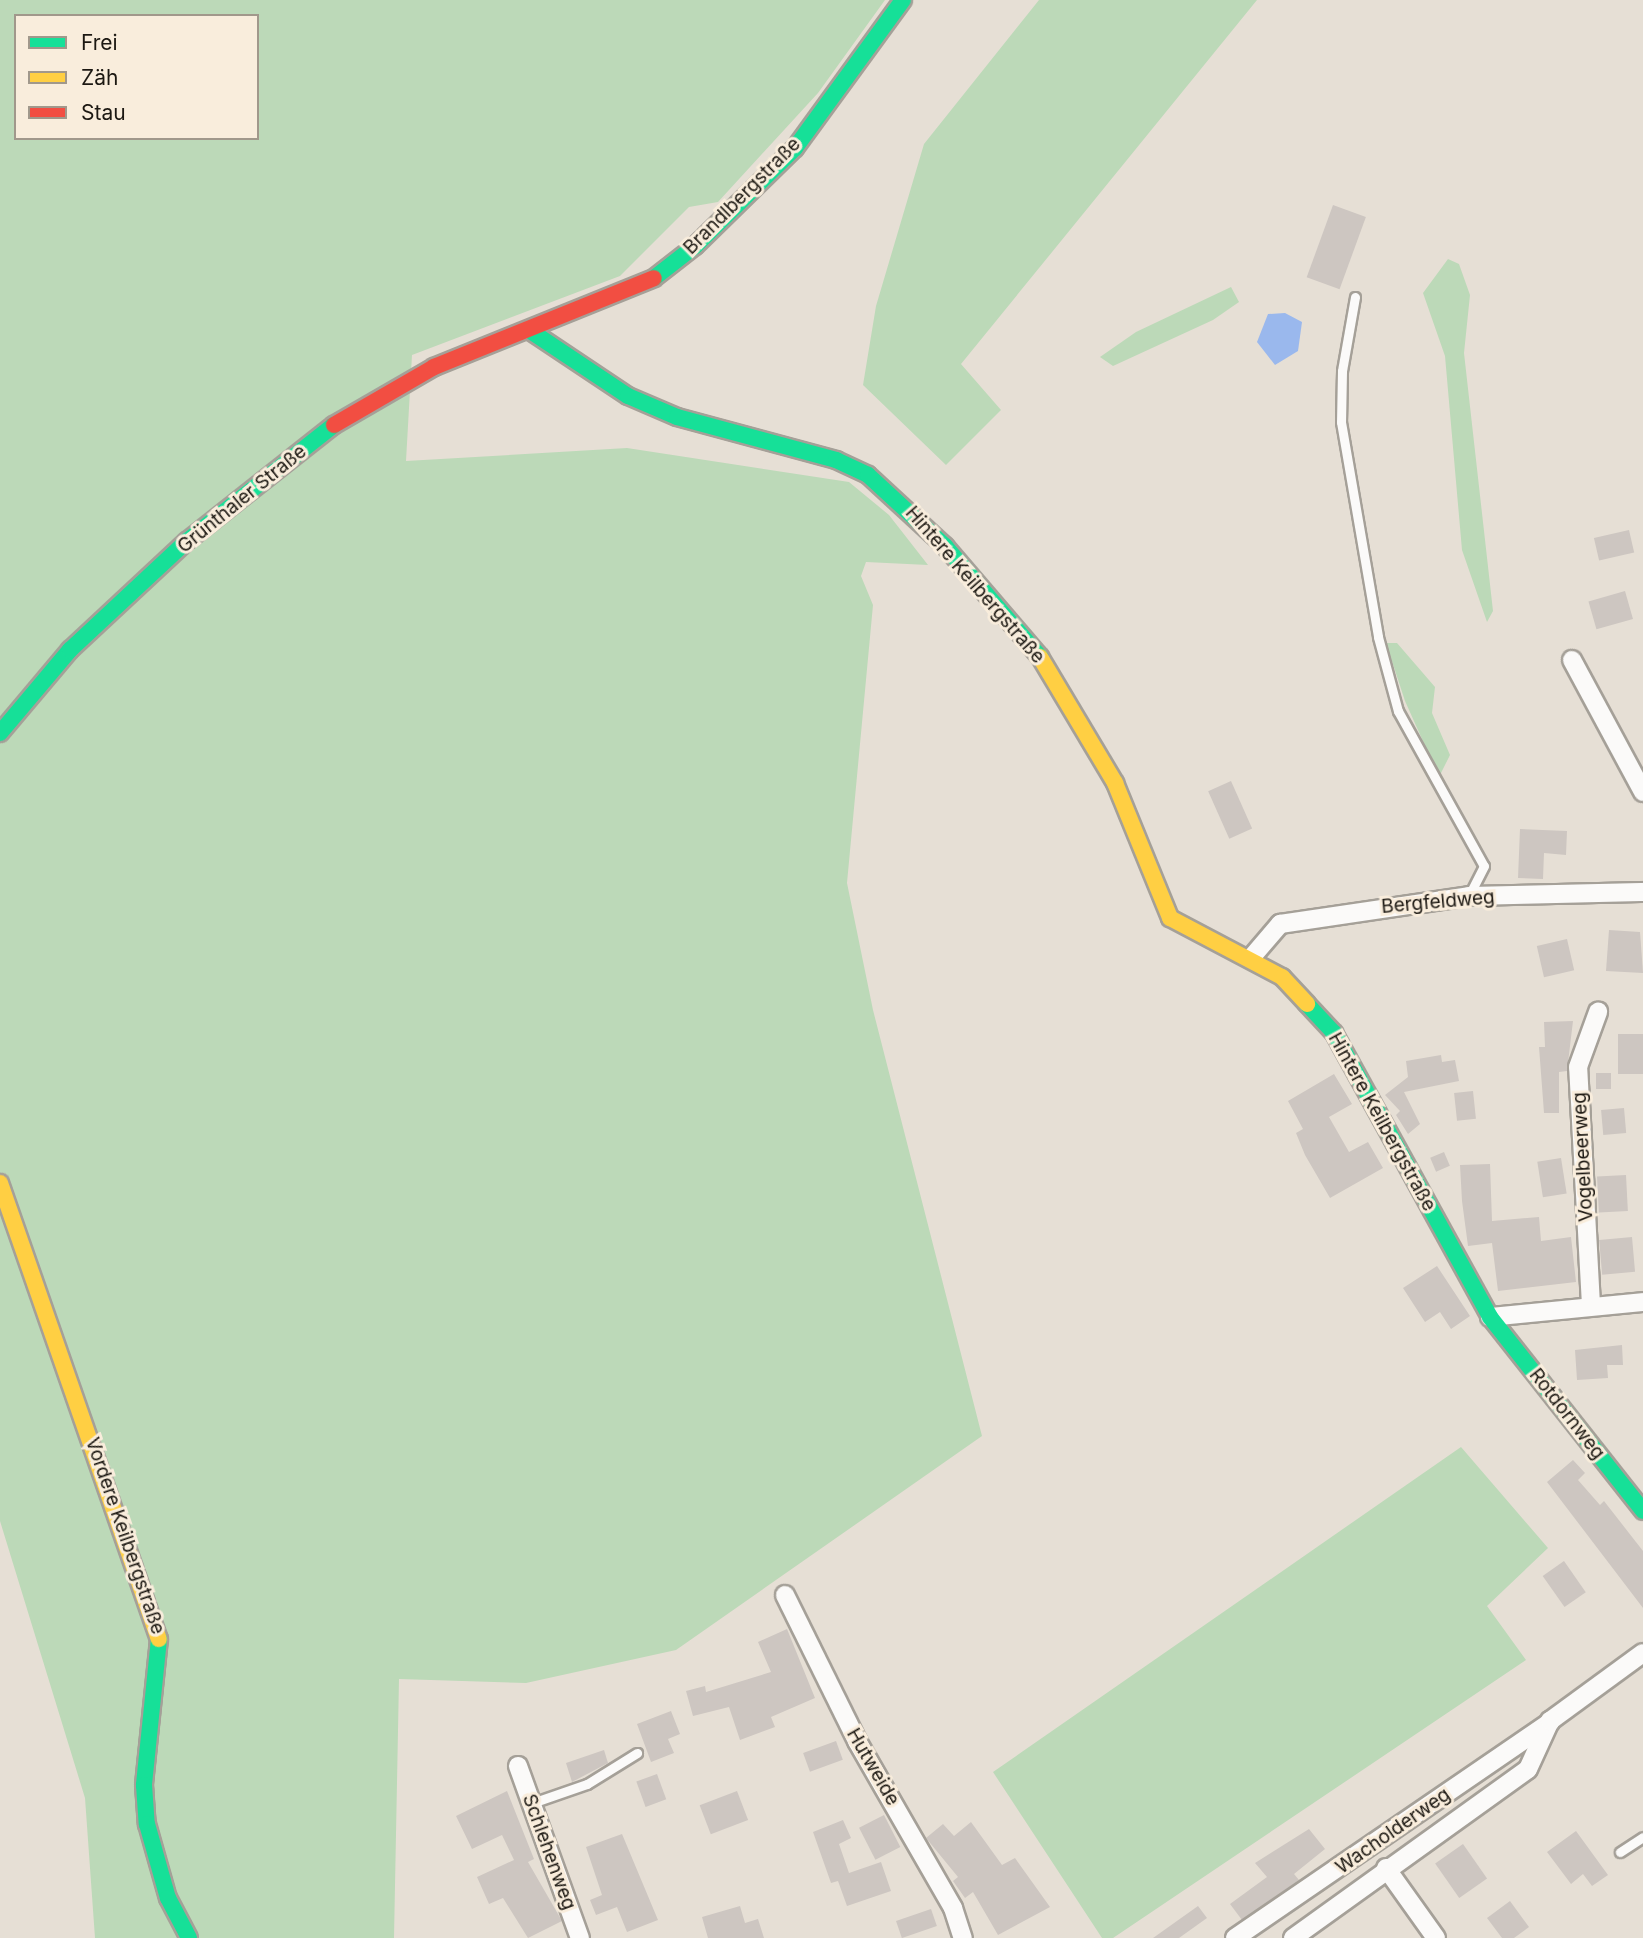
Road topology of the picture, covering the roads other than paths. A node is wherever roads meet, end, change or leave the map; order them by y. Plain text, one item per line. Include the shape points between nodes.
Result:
1 (903, 0) edge
2 (1355, 297) dead end
3 (532, 332) junction
4 (1572, 660) dead end
5 (0, 733) edge
6 (1643, 792) edge
7 (1643, 892) edge
8 (1469, 896) junction
9 (1251, 958) junction
10 (1598, 1012) dead end
11 (0, 1183) edge
12 (1643, 1302) edge
13 (1591, 1305) junction
14 (1490, 1317) junction
15 (1643, 1511) edge
16 (785, 1595) dead end
17 (1643, 1653) edge
18 (1550, 1721) junction
19 (637, 1753) dead end
20 (519, 1766) dead end
21 (532, 1803) junction
22 (1643, 1837) edge
23 (1620, 1852) dead end
24 (1386, 1868) junction
25 (190, 1938) edge
26 (580, 1938) edge
27 (963, 1938) edge
28 (1235, 1938) edge
29 (1293, 1938) edge
30 (1436, 1938) edge

1 - 3 street, Brandlbergstraße via 794,148 695,246 650,281
2 - 8 lane via 1342,371 1341,422 1378,637 1398,711 1484,866
3 - 5 street, Grünthaler Straße via 434,368 333,426 187,541 71,650
3 - 9 street, Hintere Keilbergstraße via 628,396 677,417 836,460 902,501 1043,661 1115,783 1170,918
4 - 6 street
7 - 8 street, Bergfeldweg
8 - 9 street, Bergfeldweg via 1280,924
9 - 14 street, Hintere Keilbergstraße via 1282,978 1334,1033
10 - 13 street, Vogelbeerweg via 1578,1067
11 - 25 street, Vordere Keilbergstraße via 160,1633 144,1785 147,1824 168,1898
12 - 13 street
13 - 14 street
14 - 15 street, Rotdornweg
16 - 27 street, Hutweide via 857,1741 953,1908
17 - 18 street, Wacholderweg
18 - 24 street, Wacholderweg via 1528,1769
18 - 28 street, Wacholderweg
19 - 21 lane via 587,1784
20 - 21 street, Schlehenweg
21 - 26 street, Schlehenweg
22 - 23 lane
24 - 29 street, Wacholderweg
24 - 30 street

